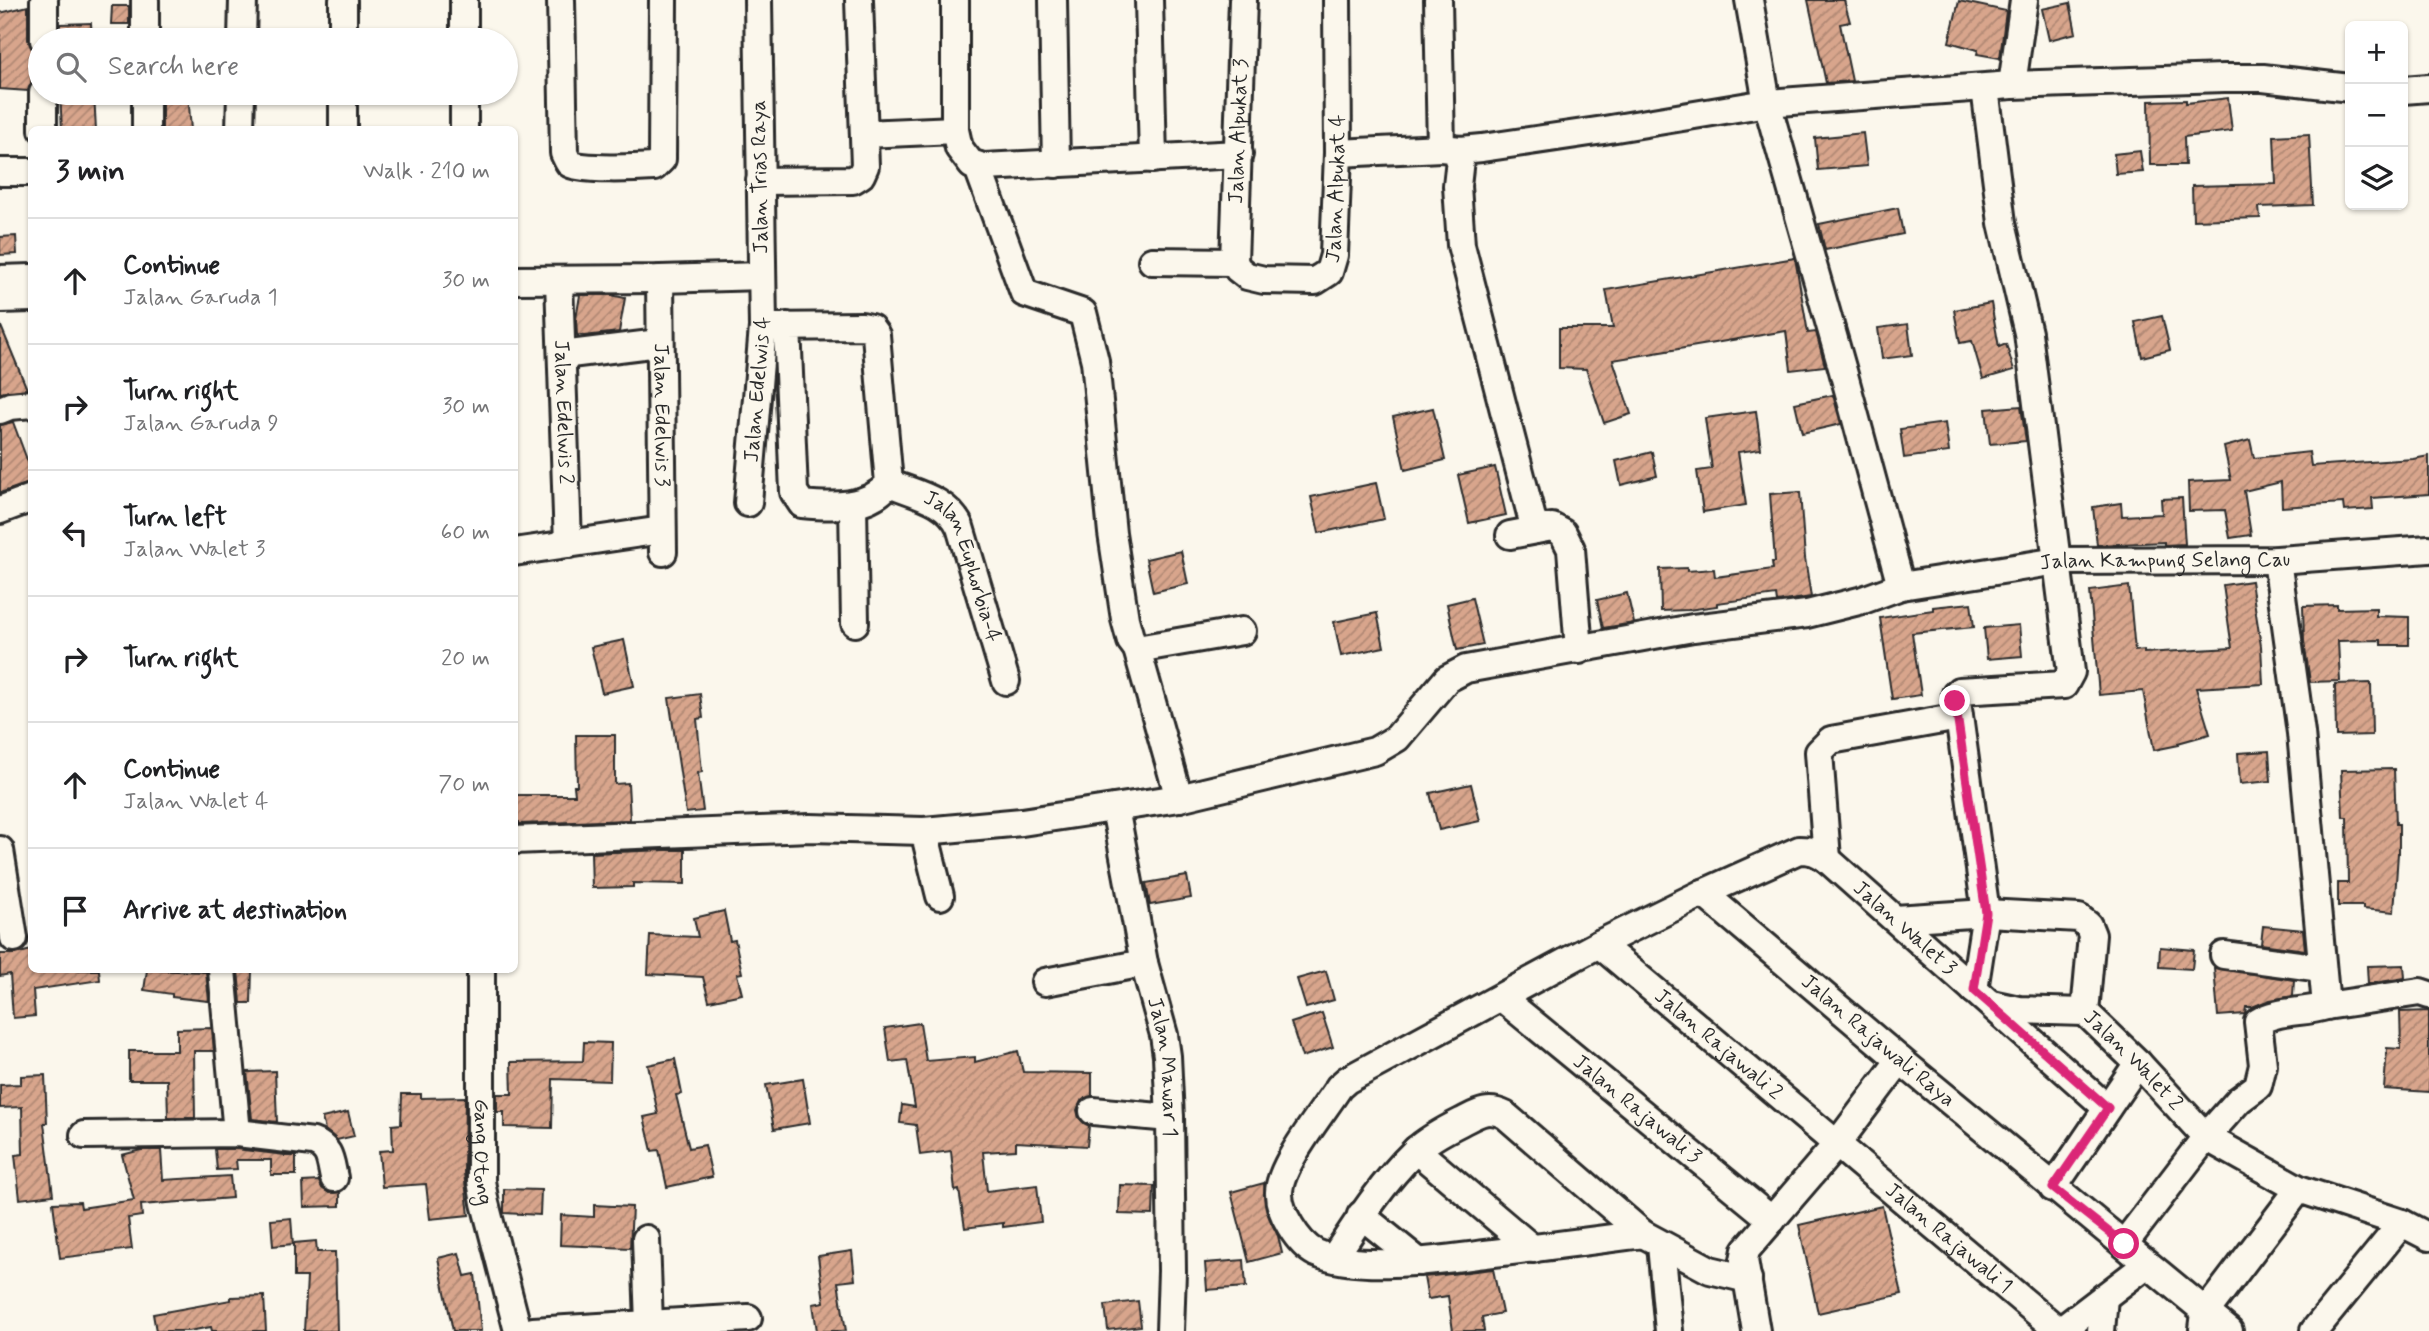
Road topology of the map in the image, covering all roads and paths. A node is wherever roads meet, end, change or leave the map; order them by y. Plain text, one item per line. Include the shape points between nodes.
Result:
1 (44, 0) edge
2 (145, 0) edge
3 (243, 0) edge
4 (343, 0) edge
5 (448, 0) edge
6 (464, 0) edge
7 (561, 0) edge
8 (663, 0) edge
9 (758, 0) edge
10 (859, 0) edge
11 (955, 0) edge
12 (1053, 0) edge
13 (1149, 0) edge
14 (1242, 0) edge
15 (1337, 0) edge
16 (1438, 0) edge
17 (1749, 0) edge
18 (2024, 0) edge
19 (44, 28) edge
20 (145, 28) edge
21 (242, 28) edge
22 (343, 28) edge
23 (448, 28) edge
24 (464, 28) edge
25 (2012, 85) junction
26 (2345, 87) edge
27 (1985, 88) junction
28 (2429, 88) edge
29 (2408, 90) edge
30 (1767, 103) junction
31 (43, 105) edge
32 (146, 105) edge
33 (241, 105) edge
34 (343, 105) edge
35 (448, 105) edge
36 (464, 105) edge
37 (43, 126) edge
38 (146, 126) edge
39 (240, 126) edge
40 (343, 126) edge
41 (448, 126) edge
42 (464, 126) edge
43 (955, 130) junction
44 (864, 134) junction
45 (1451, 149) junction
46 (1338, 153) junction
47 (1239, 154) junction
48 (1153, 159) junction
49 (1056, 164) junction
50 (977, 166) junction
51 (0, 172) edge
52 (28, 172) edge
53 (760, 181) junction
54 (1152, 261) dead end
55 (1234, 262) junction
56 (762, 276) junction
57 (28, 278) edge
58 (0, 279) edge
59 (660, 279) junction
60 (518, 280) edge
61 (559, 281) junction
62 (28, 298) edge
63 (0, 299) edge
64 (775, 327) junction
65 (659, 343) junction
66 (562, 355) junction
67 (28, 404) edge
68 (0, 410) edge
69 (889, 483) junction
70 (28, 500) edge
71 (748, 503) dead end
72 (853, 504) junction
73 (0, 510) edge
74 (568, 544) junction
75 (2429, 549) edge
76 (518, 551) edge
77 (2277, 560) junction
78 (2058, 561) junction
79 (1901, 586) junction
80 (855, 623) dead end
81 (1242, 631) dead end
82 (1137, 649) junction
83 (1579, 650) junction
84 (1006, 681) dead end
85 (1959, 704) junction
86 (1179, 798) junction
87 (1115, 808) junction
88 (924, 831) junction
89 (518, 840) edge
90 (0, 850) edge
91 (1828, 859) junction
92 (1703, 893) junction
93 (940, 896) dead end
94 (1986, 913) junction
95 (1895, 919) junction
96 (15, 938) edge
97 (1599, 944) junction
98 (2224, 955) dead end
99 (1144, 963) junction
100 (2321, 968) junction
101 (222, 973) edge
102 (481, 973) edge
103 (1045, 982) dead end
104 (2429, 995) edge
105 (1982, 997) junction
106 (1502, 998) junction
107 (2326, 1006) junction
108 (2085, 1013) junction
109 (1900, 1060) junction
110 (2138, 1063) junction
111 (2108, 1108) junction
112 (1093, 1111) dead end
113 (1170, 1118) junction
114 (237, 1133) junction
115 (84, 1135) dead end
116 (2206, 1137) junction
117 (1837, 1144) junction
118 (1416, 1150) junction
119 (334, 1178) dead end
120 (2053, 1188) junction
121 (2299, 1189) junction
122 (1362, 1215) junction
123 (1772, 1220) junction
124 (2402, 1223) junction
125 (2429, 1237) edge
126 (646, 1239) dead end
127 (1652, 1240) junction
128 (2124, 1244) junction
129 (1533, 1248) junction
130 (1334, 1258) junction
131 (1419, 1262) junction
132 (2146, 1265) junction
133 (1748, 1279) junction
134 (2104, 1297) junction
135 (748, 1318) dead end
136 (2204, 1322) edge
137 (649, 1324) junction
138 (518, 1331) edge
139 (533, 1331) edge
140 (1170, 1331) edge
141 (1669, 1331) edge
142 (1756, 1331) edge
143 (2060, 1331) edge
144 (2101, 1331) edge
145 (2229, 1331) edge
146 (2314, 1331) edge

1 - 19 street
2 - 20 street
3 - 21 street
4 - 22 street
5 - 23 street
6 - 24 street
7 - 8 street via 564,153 568,163 577,167 611,168 654,167 662,159
9 - 53 street, Jalan Trias Raya
10 - 44 street
11 - 43 street
12 - 49 street
13 - 48 street
14 - 47 street, Jalan Alpukat 3
15 - 46 street, Jalan Alpukat 4
16 - 45 street
17 - 30 street
18 - 25 street
25 - 26 street via 2224,78
25 - 27 street
27 - 30 street
27 - 78 street via 2002,223 2028,333
28 - 29 street
30 - 45 street
30 - 79 street
31 - 37 street
32 - 38 street
33 - 39 street
34 - 40 street
35 - 41 street
36 - 42 street
43 - 44 street
43 - 50 street via 959,148
44 - 53 street via 865,166 853,180
45 - 46 street
45 - 83 street via 1461,245 1523,532 1552,527 1563,533 1571,549
46 - 55 street, Jalan Alpukat 4 via 1334,256 1329,272 1315,281 1264,280 1247,276
47 - 48 street
47 - 55 street, Jalan Alpukat 3
48 - 49 street
49 - 50 street
50 - 82 street via 1024,293 1083,313 1095,361 1118,581 1128,632
51 - 52 street
53 - 56 street, Jalan Trias Raya
54 - 55 street
56 - 59 street, Jalan Trias Raya
56 - 64 street, Jalan Edelwis 4
57 - 58 street
59 - 61 street, Jalan Trias Raya
59 - 65 street, Jalan Edelwis 3
60 - 61 street, Jalan Trias Raya
61 - 66 street, Jalan Edelwis 2
62 - 63 street
64 - 69 street via 871,328 876,335
64 - 71 street, Jalan Edelwis 4
64 - 72 street via 794,492 802,504
65 - 66 street
65 - 74 street, Jalan Edelwis 3 via 663,541
66 - 74 street, Jalan Edelwis 2
67 - 68 street
69 - 72 street via 880,494
69 - 84 street, Jalan Euphorbia-4 via 954,514
70 - 73 street
72 - 80 street
74 - 76 street
75 - 77 street, Jalan Kampung Selang Cau
77 - 78 street, Jalan Kampung Selang Cau
77 - 100 street via 2301,733
78 - 79 street, Jalan Kampung Selang Cau
78 - 85 street via 2071,672 2067,681
79 - 83 street, Jalan Kampung Selang Cau via 1807,614 1693,628
81 - 82 street
82 - 86 street
83 - 86 street, Jalan Kampung Selang Cau via 1466,669 1447,679 1397,738 1375,751
85 - 91 street via 1823,746 1819,752
85 - 94 street
86 - 87 street, Jalan Kampung Selang Cau
87 - 88 street, Jalan Kampung Selang Cau
87 - 99 street, Jalan Mawar 1
88 - 89 street, Jalan Kampung Selang Cau via 810,828
88 - 93 street
90 - 96 street
91 - 92 street via 1799,850
91 - 95 street, Jalan Walet 3
92 - 97 street
92 - 109 street, Jalan Rajawali Raya
94 - 95 street, Jalan Walet 2
94 - 105 street
94 - 108 street, Jalan Walet 2 via 2079,918 2088,925 2092,935
95 - 105 street, Jalan Walet 3
97 - 106 street
97 - 117 street, Jalan Rajawali 2
98 - 100 street
99 - 103 street
99 - 113 street, Jalan Mawar 1 via 1164,1035
100 - 107 street
101 - 114 street
102 - 138 street, Gang Otong via 481,1181
104 - 107 street via 2420,992
105 - 108 street via 2019,1010
105 - 111 street, Jalan Walet 3
106 - 123 street, Jalan Rajawali 3
106 - 130 street via 1347,1080 1282,1173 1278,1193 1282,1214 1314,1252
107 - 116 street via 2258,1022 2263,1065 2258,1086
108 - 110 street, Jalan Walet 2
109 - 117 street
109 - 120 street, Jalan Rajawali Raya
110 - 111 street
110 - 116 street, Jalan Walet 2
111 - 120 street
112 - 113 street
113 - 140 street, Jalan Mawar 1
114 - 115 street
114 - 119 street via 323,1145
116 - 121 street, Jalan Walet 2
116 - 128 street
117 - 123 street
117 - 143 street, Jalan Rajawali 1
118 - 122 street
118 - 127 street via 1446,1130 1493,1109
118 - 129 street
120 - 128 street, Jalan Rajawali Raya
121 - 124 street, Jalan Walet 2
121 - 136 street
122 - 130 street
122 - 131 street
123 - 133 street via 1746,1250
124 - 125 street, Jalan Walet 2
124 - 146 street
126 - 137 street
127 - 129 street
127 - 133 street via 1710,1270
127 - 141 street
128 - 132 street, Jalan Rajawali Raya
129 - 131 street
130 - 131 street
132 - 134 street
132 - 136 street, Jalan Rajawali Raya
133 - 142 street
134 - 143 street
134 - 144 street
135 - 137 street
136 - 145 street, Jalan Rajawali Raya
137 - 139 street

